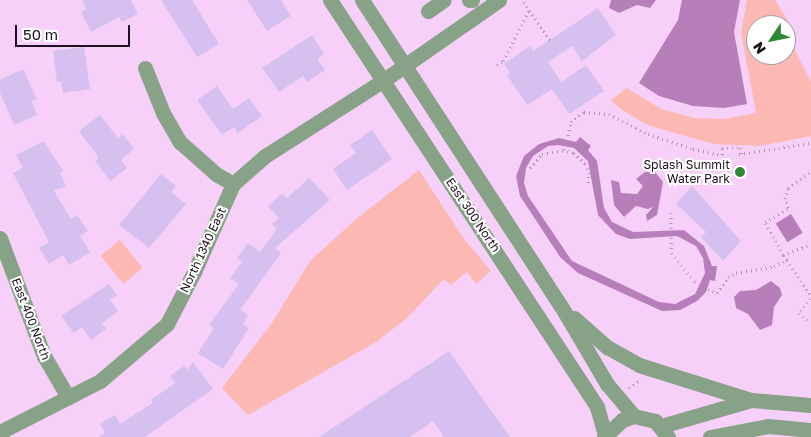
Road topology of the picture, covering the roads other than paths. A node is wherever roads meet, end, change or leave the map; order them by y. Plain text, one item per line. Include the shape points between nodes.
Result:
1 (330, 0) edge
2 (362, 0) edge
3 (444, 0) edge
4 (499, 0) edge
5 (428, 11) dead end
6 (405, 65) junction
7 (145, 68) dead end
8 (384, 80) junction
9 (233, 184) junction
10 (0, 238) edge
11 (562, 306) junction
12 (68, 396) junction
13 (752, 400) junction
14 (811, 405) edge
15 (634, 416) junction
16 (811, 430) edge
17 (665, 431) edge
18 (0, 432) edge
19 (605, 436) edge
20 (710, 437) edge

1 - 8 street, East 300 North
2 - 6 street, East 300 North
3 - 5 street
4 - 6 street, North 1340 East
6 - 8 street, North 1340 East
6 - 11 street, East 300 North
7 - 9 street via 180,142 216,174
8 - 9 street, North 1340 East via 265,156
8 - 19 street, East 300 North via 597,407
9 - 12 street, North 1340 East via 194,272 166,324 100,381
10 - 12 street, East 400 North via 44,356
11 - 13 street via 600,342 639,365
11 - 15 street, East 300 North via 607,384
12 - 18 street, North 1340 East
13 - 14 street
13 - 17 street
15 - 17 street via 646,417
15 - 19 street via 622,420
16 - 20 street via 768,426

